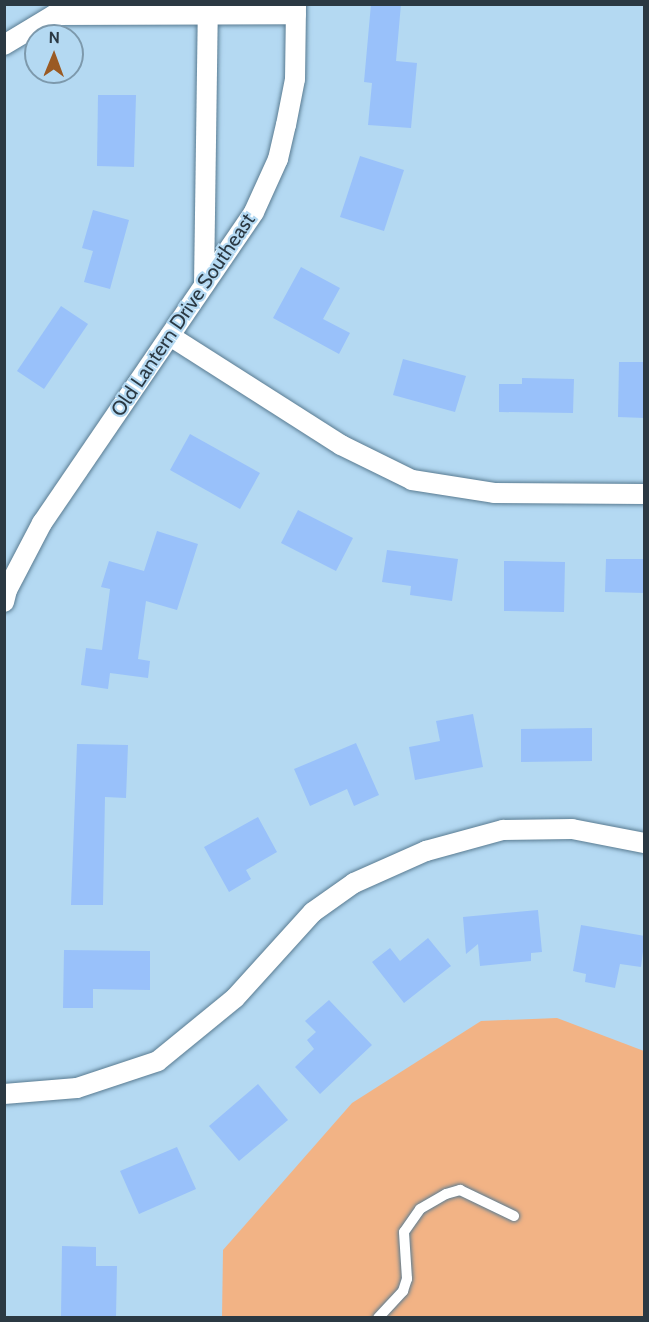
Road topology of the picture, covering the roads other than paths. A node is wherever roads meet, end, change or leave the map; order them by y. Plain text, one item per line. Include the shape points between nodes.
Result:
1 (208, 9) edge
2 (296, 9) edge
3 (4, 45) edge
4 (204, 285) junction
5 (170, 336) junction
6 (645, 494) edge
7 (4, 602) edge
8 (645, 843) edge
9 (4, 1094) edge
10 (514, 1216) dead end
11 (378, 1317) edge

1 - 2 street
1 - 3 street via 54,15
1 - 4 street
2 - 4 street, Old Lantern Drive Southeast via 295,79 278,159 254,212
4 - 5 street, Old Lantern Drive Southeast
5 - 6 street via 341,445 412,480 494,493
5 - 7 street, Old Lantern Drive Southeast via 42,523
8 - 9 street via 572,829 502,830 426,850 354,883 313,912 235,998 158,1061 77,1088
10 - 11 lane via 460,1190 420,1209 404,1232 407,1279 403,1291

